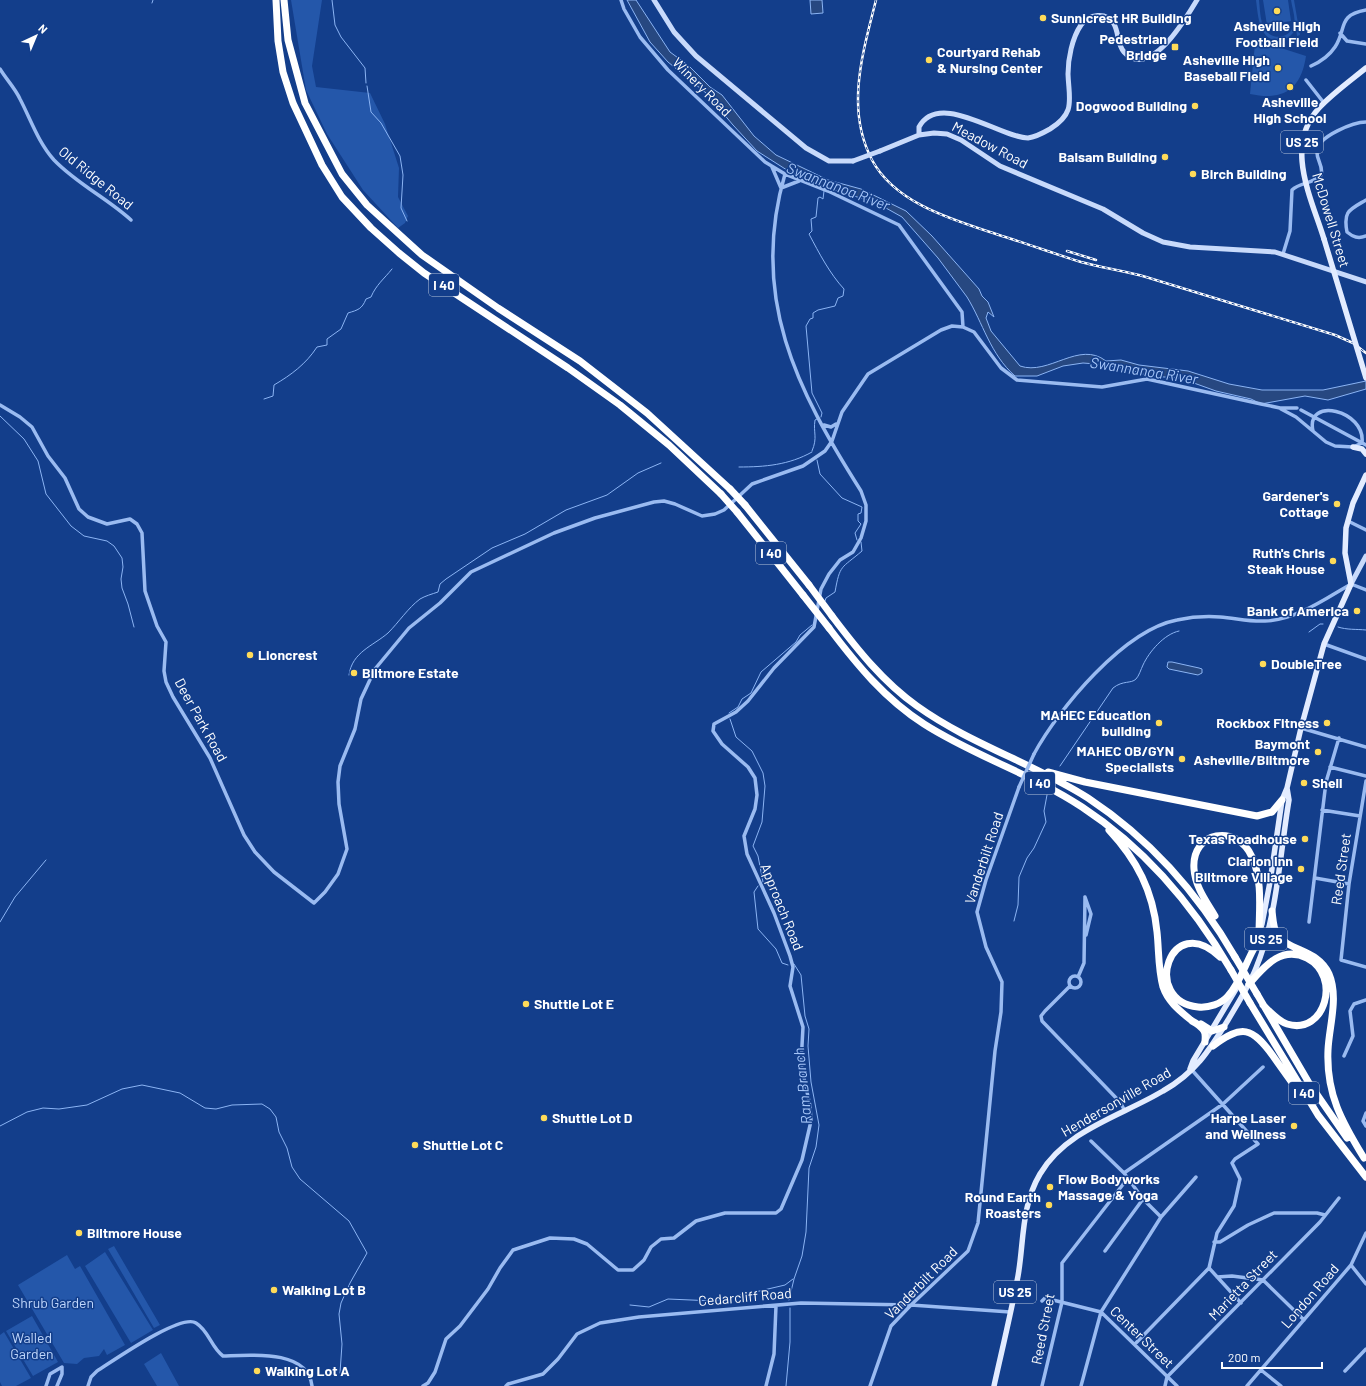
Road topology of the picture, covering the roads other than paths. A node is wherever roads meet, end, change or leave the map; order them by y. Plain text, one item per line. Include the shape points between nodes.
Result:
1 (276, 0) edge
2 (284, 0) edge
3 (621, 0) edge
4 (654, 0) edge
5 (1197, 0) edge
6 (1366, 10) edge
7 (1340, 33) junction
8 (1366, 44) edge
9 (1310, 66) dead end
10 (0, 68) edge
11 (1366, 68) edge
12 (1306, 80) dead end
13 (1324, 103) junction
14 (1366, 122) edge
15 (919, 135) junction
16 (772, 167) junction
17 (785, 174) junction
18 (800, 181) junction
19 (1307, 183) junction
20 (781, 188) junction
21 (1366, 200) edge
22 (131, 220) dead end
23 (1366, 236) edge
24 (1283, 254) junction
25 (1366, 282) edge
26 (964, 327) junction
27 (1366, 378) edge
28 (0, 405) edge
29 (1280, 408) junction
30 (1314, 418) junction
31 (837, 423) junction
32 (823, 425) junction
33 (1313, 430) junction
34 (832, 441) junction
35 (1362, 443) junction
36 (1366, 445) edge
37 (1353, 447) junction
38 (1366, 454) edge
39 (1366, 475) edge
40 (1364, 482) edge
41 (1348, 521) junction
42 (1366, 530) edge
43 (1366, 556) edge
44 (1351, 584) junction
45 (1366, 590) edge
46 (1324, 644) junction
47 (1366, 659) edge
48 (1301, 728) junction
49 (1339, 738) junction
50 (1366, 747) edge
51 (1031, 767) junction
52 (1330, 767) junction
53 (1366, 776) edge
54 (1366, 781) edge
55 (1288, 788) junction
56 (1282, 800) junction
57 (1322, 810) junction
58 (1360, 816) junction
59 (1096, 817) junction
60 (1315, 878) junction
61 (1349, 884) junction
62 (1272, 911) junction
63 (1309, 922) dead end
64 (1259, 936) junction
65 (1085, 938) junction
66 (1226, 942) junction
67 (1256, 945) junction
68 (1366, 967) edge
69 (1230, 968) junction
70 (1078, 977) junction
71 (1248, 984) junction
72 (1070, 986) junction
73 (1366, 1000) edge
74 (1263, 1005) junction
75 (1190, 1019) junction
76 (1224, 1027) junction
77 (1212, 1031) junction
78 (1205, 1042) junction
79 (1213, 1046) junction
80 (1344, 1056) dead end
81 (1262, 1067) dead end
82 (1190, 1069) junction
83 (1223, 1104) junction
84 (1125, 1111) junction
85 (1366, 1113) edge
86 (1318, 1115) junction
87 (1366, 1126) edge
88 (1091, 1140) dead end
89 (1365, 1160) edge
90 (1124, 1173) junction
91 (1196, 1177) dead end
92 (1366, 1177) edge
93 (1128, 1178) junction
94 (1339, 1198) dead end
95 (1143, 1199) junction
96 (1325, 1215) junction
97 (1161, 1217) junction
98 (1366, 1233) edge
99 (1214, 1242) junction
100 (1105, 1251) dead end
101 (1351, 1265) junction
102 (1209, 1268) junction
103 (1217, 1277) junction
104 (1263, 1280) junction
105 (1366, 1284) edge
106 (1042, 1300) dead end
107 (1062, 1302) junction
108 (1242, 1303) junction
109 (911, 1305) junction
110 (776, 1306) junction
111 (1010, 1312) junction
112 (1101, 1312) junction
113 (1304, 1320) junction
114 (1135, 1344) junction
115 (1366, 1349) edge
116 (1261, 1370) junction
117 (1345, 1371) dead end
118 (1167, 1377) junction
119 (46, 1386) edge
120 (57, 1386) edge
121 (88, 1386) edge
122 (312, 1386) edge
123 (423, 1386) edge
124 (506, 1386) edge
125 (766, 1386) edge
126 (870, 1386) edge
127 (994, 1386) edge
128 (1042, 1386) edge
129 (1081, 1386) edge
130 (1165, 1386) edge
131 (1177, 1386) edge
132 (1247, 1386) edge
133 (1281, 1386) edge

1 - 59 highway, I 40, bridge via 283,72 293,103 322,165 342,197 371,228 424,273 568,368 620,405 669,445 737,512 869,678 909,713 955,741 1051,788
2 - 51 highway, I 40, bridge via 288,40 305,103 342,174 367,205 422,255 580,361 647,413 745,505 876,670 917,706 948,726
3 - 16 street, Winery Road via 640,37 668,70
4 - 15 main road, Meadow Road, bridge via 674,32 696,56 818,156 829,161 853,161
5 - 15 main road via 1160,50 1147,58 1134,58 1126,54 1120,46 1113,23 1108,18 1088,18 1078,30 1070,54 1068,112 1062,121 1044,133 1030,137 1016,136 950,113 938,114 924,120 919,127
6 - 7 street via 1350,15
7 - 8 street via 1347,41
7 - 9 street via 1336,46
10 - 22 street, Old Ridge Road via 18,94 38,137 53,159
11 - 13 main road, McDowell Street / US 25
12 - 13 street
13 - 19 main road, McDowell Street / US 25 via 1312,118 1302,141 1302,162
14 - 19 street via 1357,122 1340,130 1321,144 1317,152 1322,173 1317,179
15 - 24 main road, Meadow Road via 937,132 956,137 1000,166 1103,209 1163,242 1190,247 1259,250
16 - 17 street, Winery Road
16 - 20 street
17 - 18 street, Winery Road
17 - 20 street
18 - 20 street
18 - 26 street, Winery Road via 828,191 898,225 962,312
19 - 24 street via 1292,190 1290,232
19 - 27 main road, McDowell Street / US 25, bridge
20 - 32 street via 772,255 777,307 795,371
21 - 23 street via 1349,211 1345,222 1347,232 1352,236
24 - 25 main road, Meadow Road
26 - 29 street via 974,332 1001,368 1017,380 1102,388 1147,379
26 - 31 street via 952,326 941,330 868,374
28 - 34 street, Deer Park Road via 32,427 48,456 65,478 79,509 88,517 107,524 130,519 137,524 142,533 145,591 157,626 166,642 164,671 173,697 210,758 254,852 274,872 314,903 326,892 338,874 347,849 338,782 340,766 355,729 361,699 375,670 409,628 440,603 471,572 554,533 595,518 654,502 675,504 702,516 715,514 724,510 752,484 803,466 825,451
29 - 30 street via 1299,409
29 - 33 street
30 - 33 street via 1311,424
30 - 35 street
30 - 35 street via 1322,411 1342,411 1353,418 1361,428 1364,436
31 - 32 street via 831,427
31 - 34 street
32 - 34 street
33 - 37 street via 1335,446
34 - 123 street, Approach Road via 861,491 866,505 866,522 861,538 853,552 840,560 829,574 821,589 814,627 774,668 748,701 736,712 714,724 713,731 722,744 748,767 755,778 755,809 744,836 747,854 790,956 793,967 790,986 803,1027 801,1064 811,1121 802,1160 781,1209 776,1213 725,1213 696,1221 674,1238 661,1239 633,1270 618,1270 587,1244 574,1239 550,1238 513,1250 488,1289 460,1326 446,1339 435,1372
35 - 36 street
35 - 37 street
37 - 38 main road
39 - 40 main road
40 - 41 main road via 1352,503
41 - 42 street
41 - 44 main road via 1345,553
43 - 44 main road, Hendersonville Road
44 - 45 street
44 - 46 main road, Hendersonville Road / US 25
44 - 109 street, Vanderbilt Road, bridge via 1313,606 1280,619 1265,621 1194,618 1169,622 1142,634 1069,701 1034,754 1019,787 977,912 986,947 1002,982 980,1212 968,1251
46 - 47 street
46 - 48 main road, Hendersonville Road / US 25
48 - 49 street
48 - 55 main road, Hendersonville Road / US 25
49 - 50 street
49 - 52 street
51 - 56 highway via 1085,782 1257,816 1272,812
51 - 66 highway, I 40 via 1088,798 1146,843 1184,882
52 - 53 street
52 - 57 street
54 - 58 street, Reed Street
55 - 56 main road, Hendersonville Road / US 25
55 - 62 main road, Hendersonville Road / US 25 via 1289,800
56 - 64 main road, Hendersonville Road / US 25
57 - 58 street
57 - 60 street
58 - 61 street, Reed Street
59 - 69 highway, I 40 via 1129,842 1167,879 1200,920
59 - 75 highway via 1128,852 1142,874 1155,916 1163,987 1173,1004
60 - 61 street
60 - 63 street
61 - 68 street, Reed Street via 1341,960
62 - 71 main road, Hendersonville Road / US 25 via 1264,946
62 - 89 highway via 1274,928 1280,937 1316,958 1331,978 1333,998 1328,1064 1331,1090 1339,1115
64 - 66 highway via 1260,893 1252,858 1240,840 1220,835 1208,839 1200,847 1194,868 1198,887
64 - 67 main road, Hendersonville Road / US 25
65 - 65 street via 1091,914 1085,897 1084,911
65 - 70 street via 1083,968
66 - 74 highway, I 40, bridge
67 - 69 highway via 1229,996 1210,1007 1185,1004 1173,993 1166,977 1170,956 1179,947 1190,943 1209,947
67 - 77 main road, Hendersonville Road / US 25 via 1232,998
69 - 86 highway, I 40, bridge
70 - 72 street via 1070,978
70 - 72 street via 1079,985
71 - 74 highway via 1270,961 1284,955 1297,955 1310,960 1316,964 1324,977 1327,992 1323,1007 1307,1023 1286,1024
71 - 76 main road, Hendersonville Road / US 25
72 - 84 street via 1045,1011 1042,1021 1120,1102
73 - 80 street via 1354,1004 1350,1011 1353,1036
74 - 89 highway, I 40 via 1319,1099
75 - 77 highway
75 - 78 highway via 1204,1031
76 - 77 highway
76 - 79 main road, Hendersonville Road / US 25
77 - 78 main road, Hendersonville Road / US 25
78 - 82 main road, Hendersonville Road / US 25
79 - 82 main road, Hendersonville Road / US 25 via 1198,1065
79 - 86 highway via 1238,1032 1258,1036 1303,1099
81 - 83 street
82 - 83 street
82 - 84 main road, Hendersonville Road / US 25 via 1163,1092
83 - 90 street
83 - 99 street via 1258,1144 1232,1163 1240,1179 1234,1206
84 - 111 main road, Hendersonville Road / US 25 via 1072,1139 1040,1174 1029,1196 1026,1209 1018,1275
85 - 87 street via 1363,1121
86 - 92 highway, I 40
88 - 90 street
90 - 93 street
91 - 97 street
93 - 95 street
93 - 107 street, Reed Street via 1062,1263
94 - 96 street, Marietta Street
95 - 97 street
95 - 100 street
96 - 99 street via 1274,1214 1253,1222 1220,1242
96 - 104 street, Marietta Street
97 - 112 street
98 - 101 street, London Road
99 - 102 street
101 - 105 street
101 - 113 street, London Road
102 - 103 street
102 - 114 street
103 - 104 street
103 - 108 street
104 - 108 street, Marietta Street
104 - 113 street
106 - 107 street, Center Street via 1045,1298
107 - 112 street, Center Street
107 - 128 street, Reed Street
108 - 118 street, Marietta Street
109 - 110 street, Cedarcliff Road via 801,1303
109 - 111 street, Cedarcliff Road
109 - 126 street, Vanderbilt Road via 891,1326
110 - 124 street, Cedarcliff Road via 662,1314 600,1323 577,1334 543,1374
110 - 125 street via 774,1354
111 - 127 main road, Hendersonville Road / US 25
112 - 114 street, Center Street
112 - 129 street
113 - 116 street, London Road
114 - 118 street, Center Street
115 - 117 street
116 - 132 street, London Road
116 - 133 street
118 - 130 street
118 - 131 street, Center Street
119 - 120 street via 50,1374 62,1368
121 - 122 street via 91,1377 97,1371 176,1324 189,1321 203,1328 213,1347 223,1356 255,1355 288,1359 302,1366 311,1376

